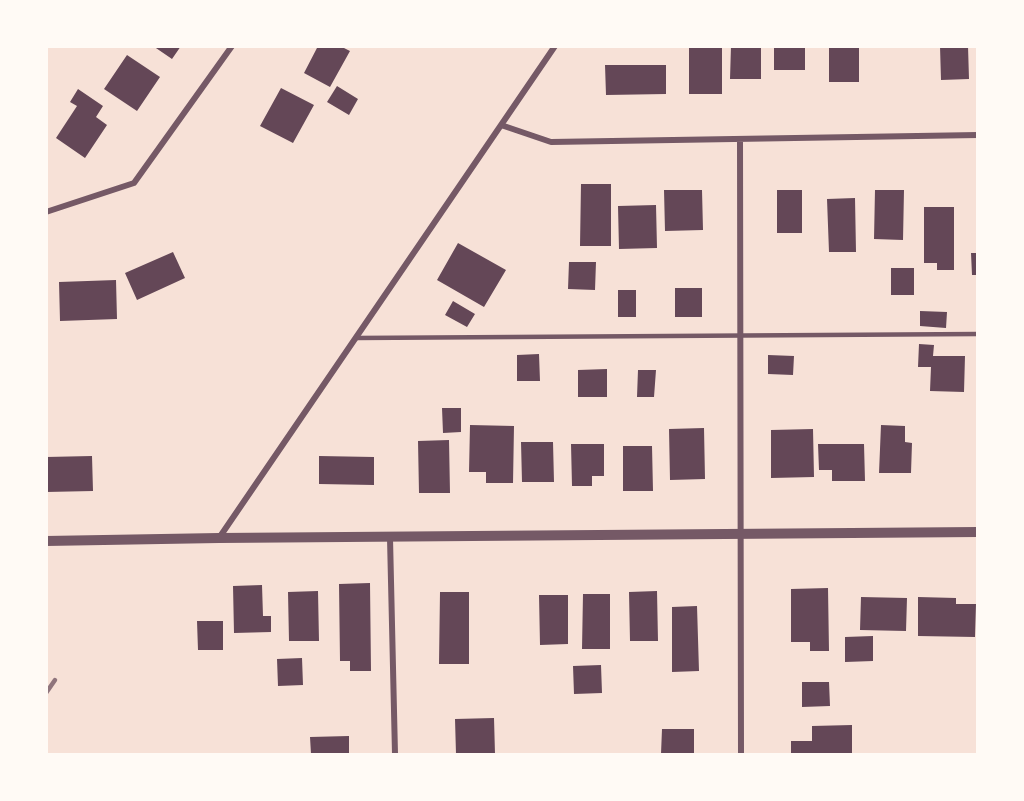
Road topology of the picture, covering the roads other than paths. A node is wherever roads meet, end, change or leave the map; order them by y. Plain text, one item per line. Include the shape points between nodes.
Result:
1 (232, 46) edge
2 (555, 46) edge
3 (501, 125) junction
4 (978, 135) edge
5 (740, 139) junction
6 (46, 212) edge
7 (978, 334) edge
8 (741, 335) junction
9 (356, 338) junction
10 (978, 532) edge
11 (742, 534) junction
12 (219, 538) junction
13 (390, 538) junction
14 (46, 541) edge
15 (395, 754) edge
16 (741, 754) edge

1 - 6 street via 134,183
2 - 3 street
3 - 5 street via 551,142
3 - 9 street
4 - 5 street
5 - 8 street
7 - 8 lane
8 - 9 lane
8 - 11 street
9 - 12 street
10 - 11 street
11 - 13 street
11 - 16 street
12 - 13 street
12 - 14 street
13 - 15 street

